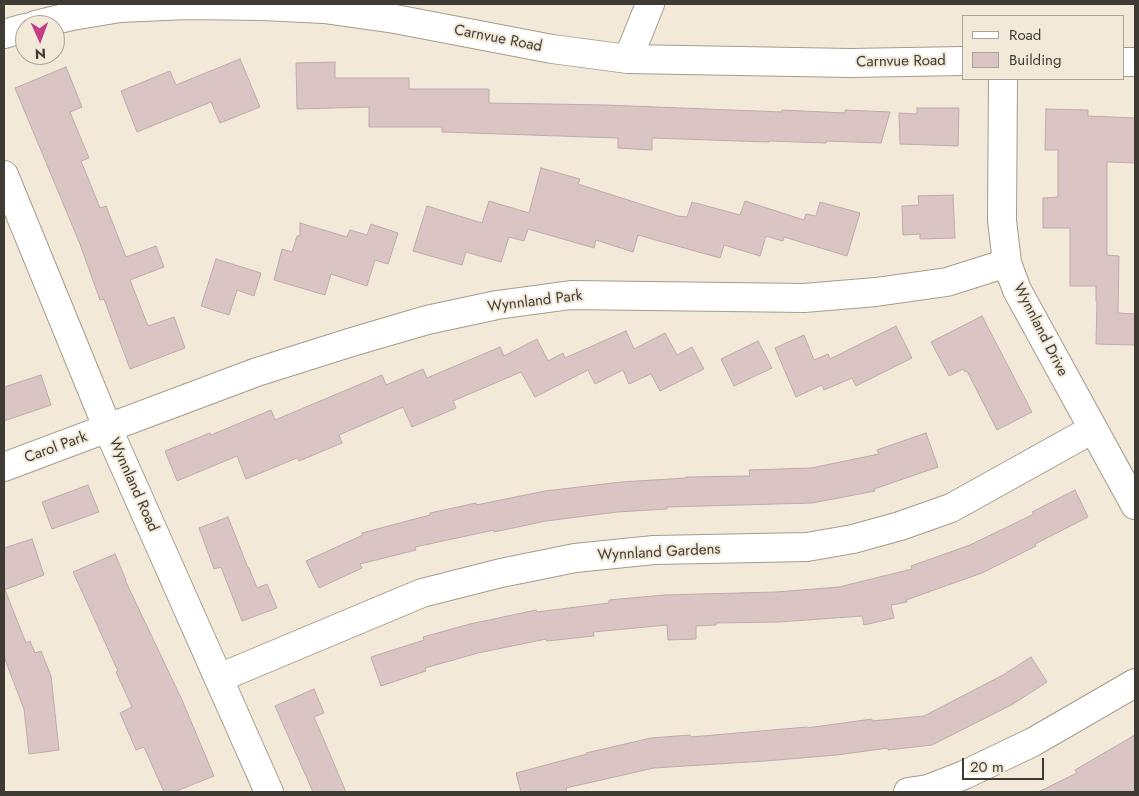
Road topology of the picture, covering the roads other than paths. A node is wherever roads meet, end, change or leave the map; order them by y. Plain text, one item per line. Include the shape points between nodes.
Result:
1 (650, 4) edge
2 (65, 18) edge
3 (628, 58) junction
4 (962, 61) edge
5 (1004, 80) edge
6 (4, 175) edge
7 (1007, 263) junction
8 (108, 429) junction
9 (1093, 429) junction
10 (4, 467) edge
11 (1135, 505) edge
12 (219, 678) junction
13 (1135, 683) edge
14 (269, 792) edge
15 (908, 792) edge

1 - 3 street
2 - 3 street, Carnvue Road via 120,8 187,5 324,9 552,49
3 - 4 street, Carnvue Road via 851,63
5 - 7 street, Wynnland Drive via 1002,220
6 - 8 street, Wynnland Road
7 - 8 street, Wynnland Park via 948,282 804,298 571,295 497,305 427,320 352,342 258,372
7 - 9 street, Wynnland Drive via 1017,290
8 - 10 street, Carol Park
8 - 12 street, Wynnland Road
9 - 11 street, Wynnland Drive
9 - 12 street, Wynnland Gardens via 951,508 900,526 807,547 654,550 575,558 501,573 422,593
12 - 14 street, Wynnland Road
13 - 15 street via 1033,742 964,775 928,789

